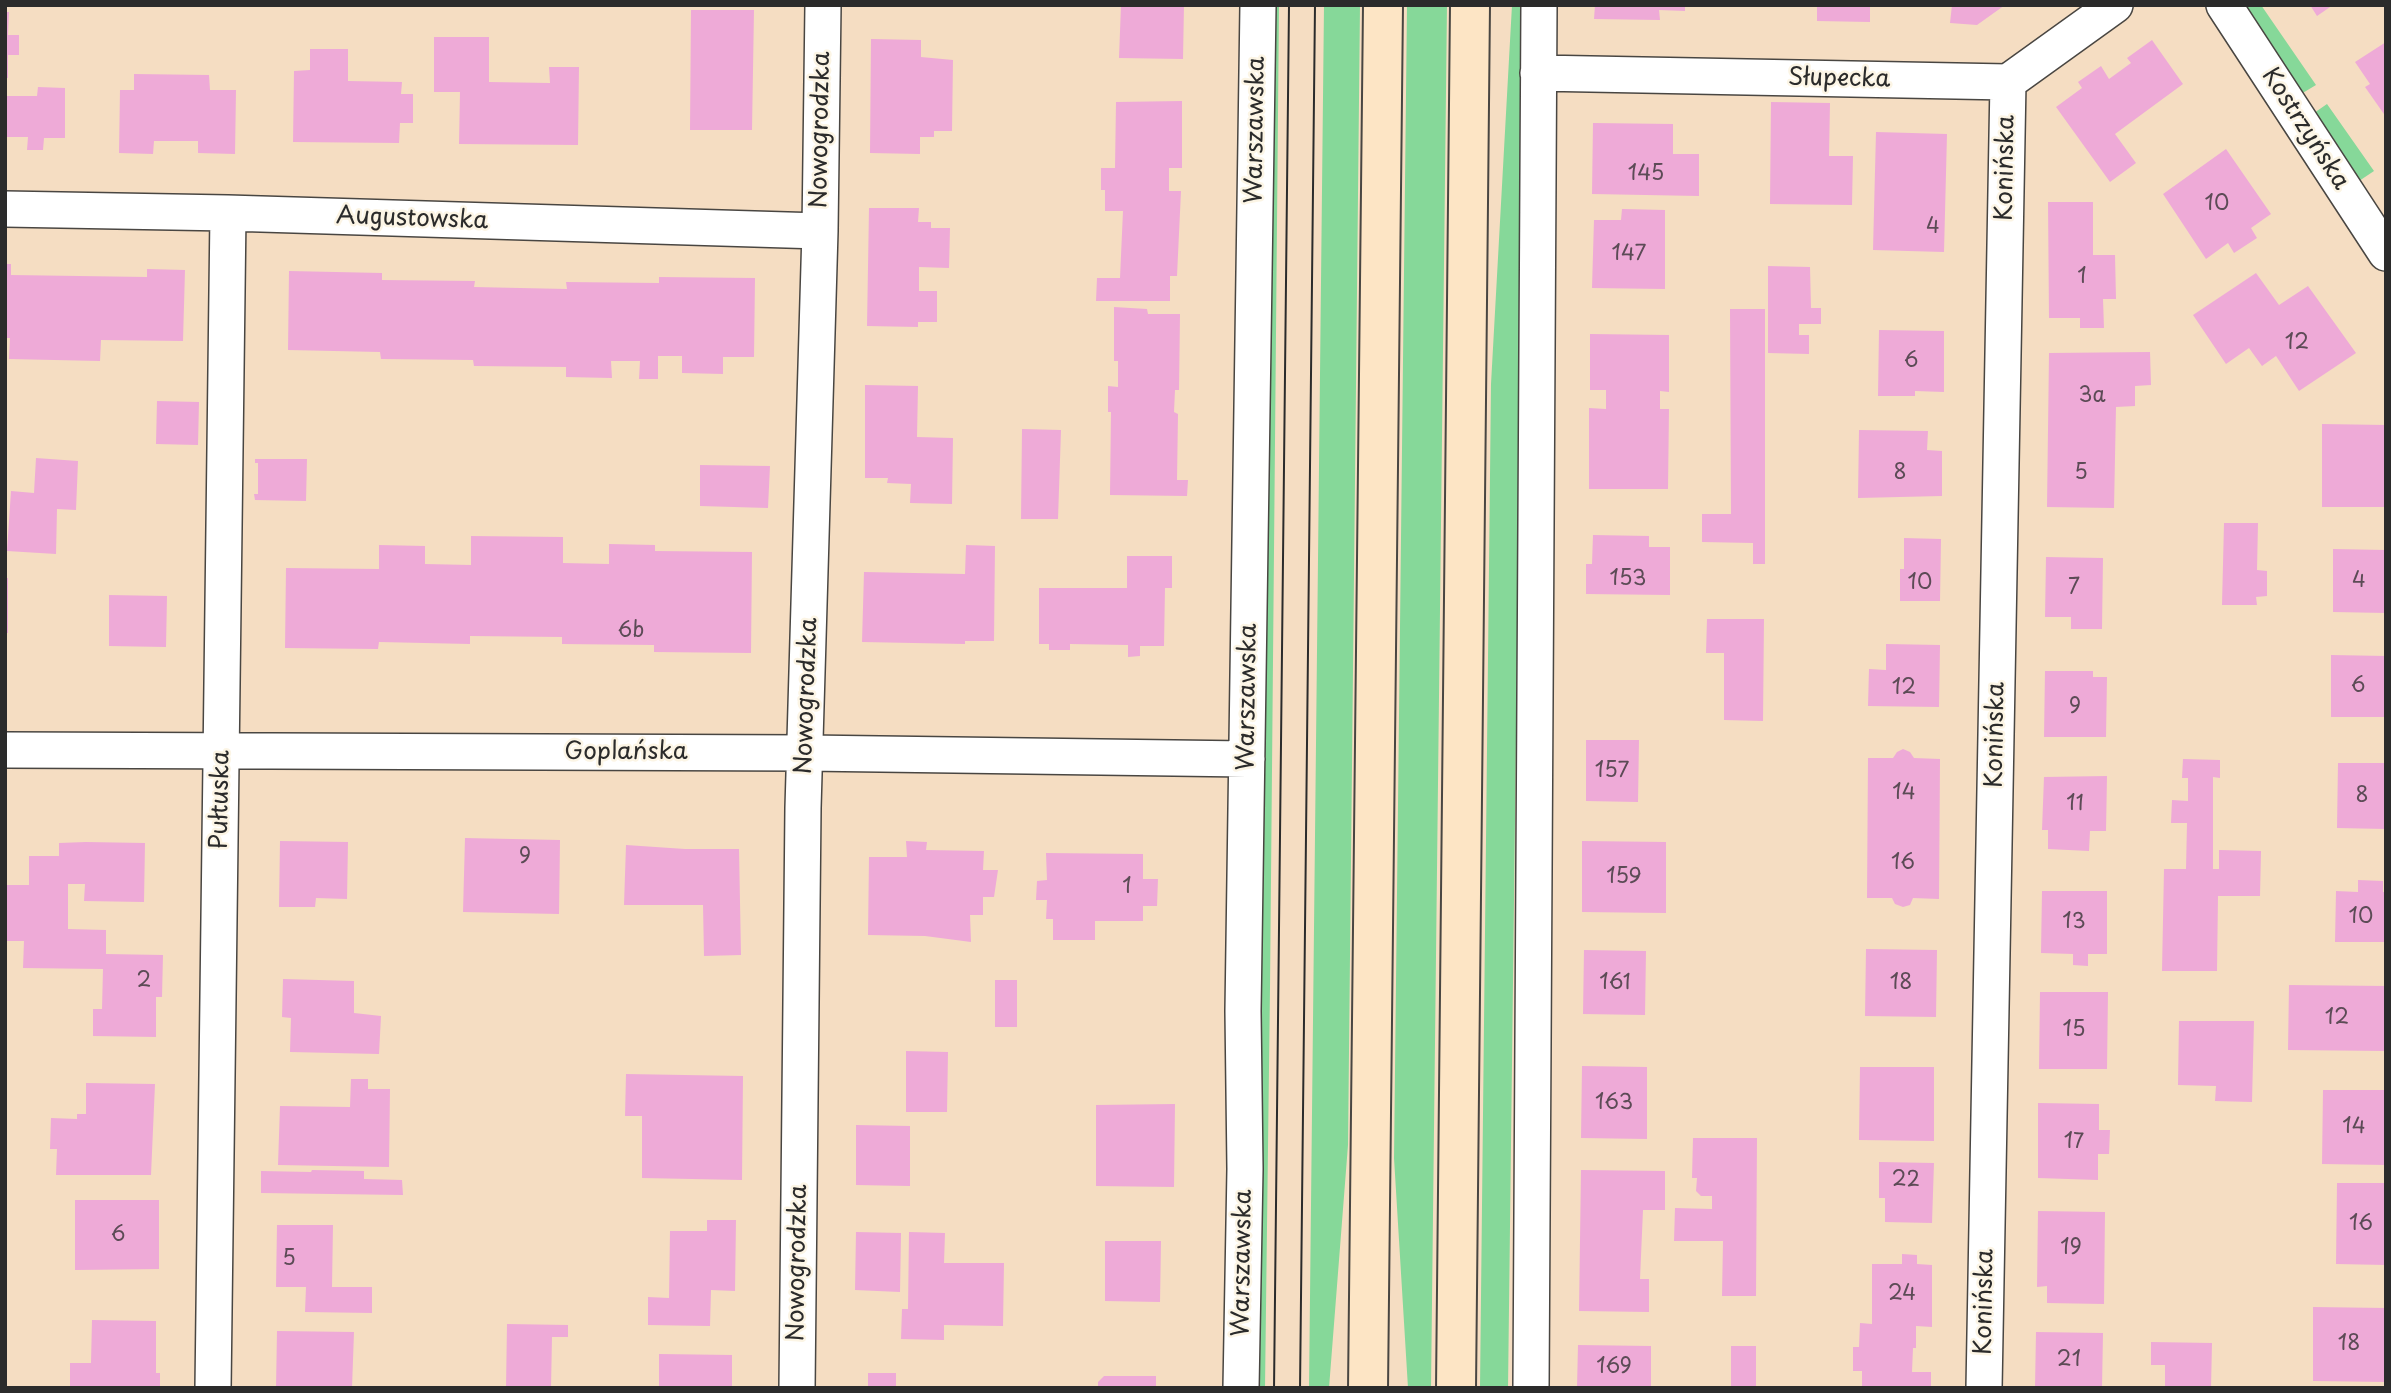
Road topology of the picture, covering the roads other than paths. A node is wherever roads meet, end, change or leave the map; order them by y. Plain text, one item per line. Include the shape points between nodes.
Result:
1 (823, 5) edge
2 (1258, 5) edge
3 (1383, 5) edge
4 (1471, 5) edge
5 (1539, 5) edge
6 (2115, 5) edge
7 (2224, 5) edge
8 (1538, 73) junction
9 (2008, 82) junction
10 (5, 209) edge
11 (228, 213) junction
12 (820, 231) junction
13 (2386, 253) edge
14 (5, 750) edge
15 (221, 752) junction
16 (807, 753) junction
17 (1247, 759) junction
18 (213, 1388) edge
19 (797, 1388) edge
20 (1241, 1388) edge
21 (1368, 1388) edge
22 (1456, 1388) edge
23 (1531, 1388) edge
24 (1984, 1388) edge

1 - 12 street, Nowogrodzka
2 - 17 street, Warszawska
3 - 21 main road
4 - 22 main road
5 - 8 street
6 - 9 street
7 - 13 street, Kostrzyńska
8 - 9 street, Słupecka
8 - 23 street
9 - 24 street, Konińska
10 - 11 street, Augustowska
11 - 12 street, Augustowska
11 - 15 street, Pułtuska
12 - 16 street, Nowogrodzka
14 - 15 street, Goplańska
15 - 16 street, Goplańska
15 - 18 street, Pułtuska
16 - 17 street, Goplańska
16 - 19 street, Nowogrodzka
17 - 20 street, Warszawska

